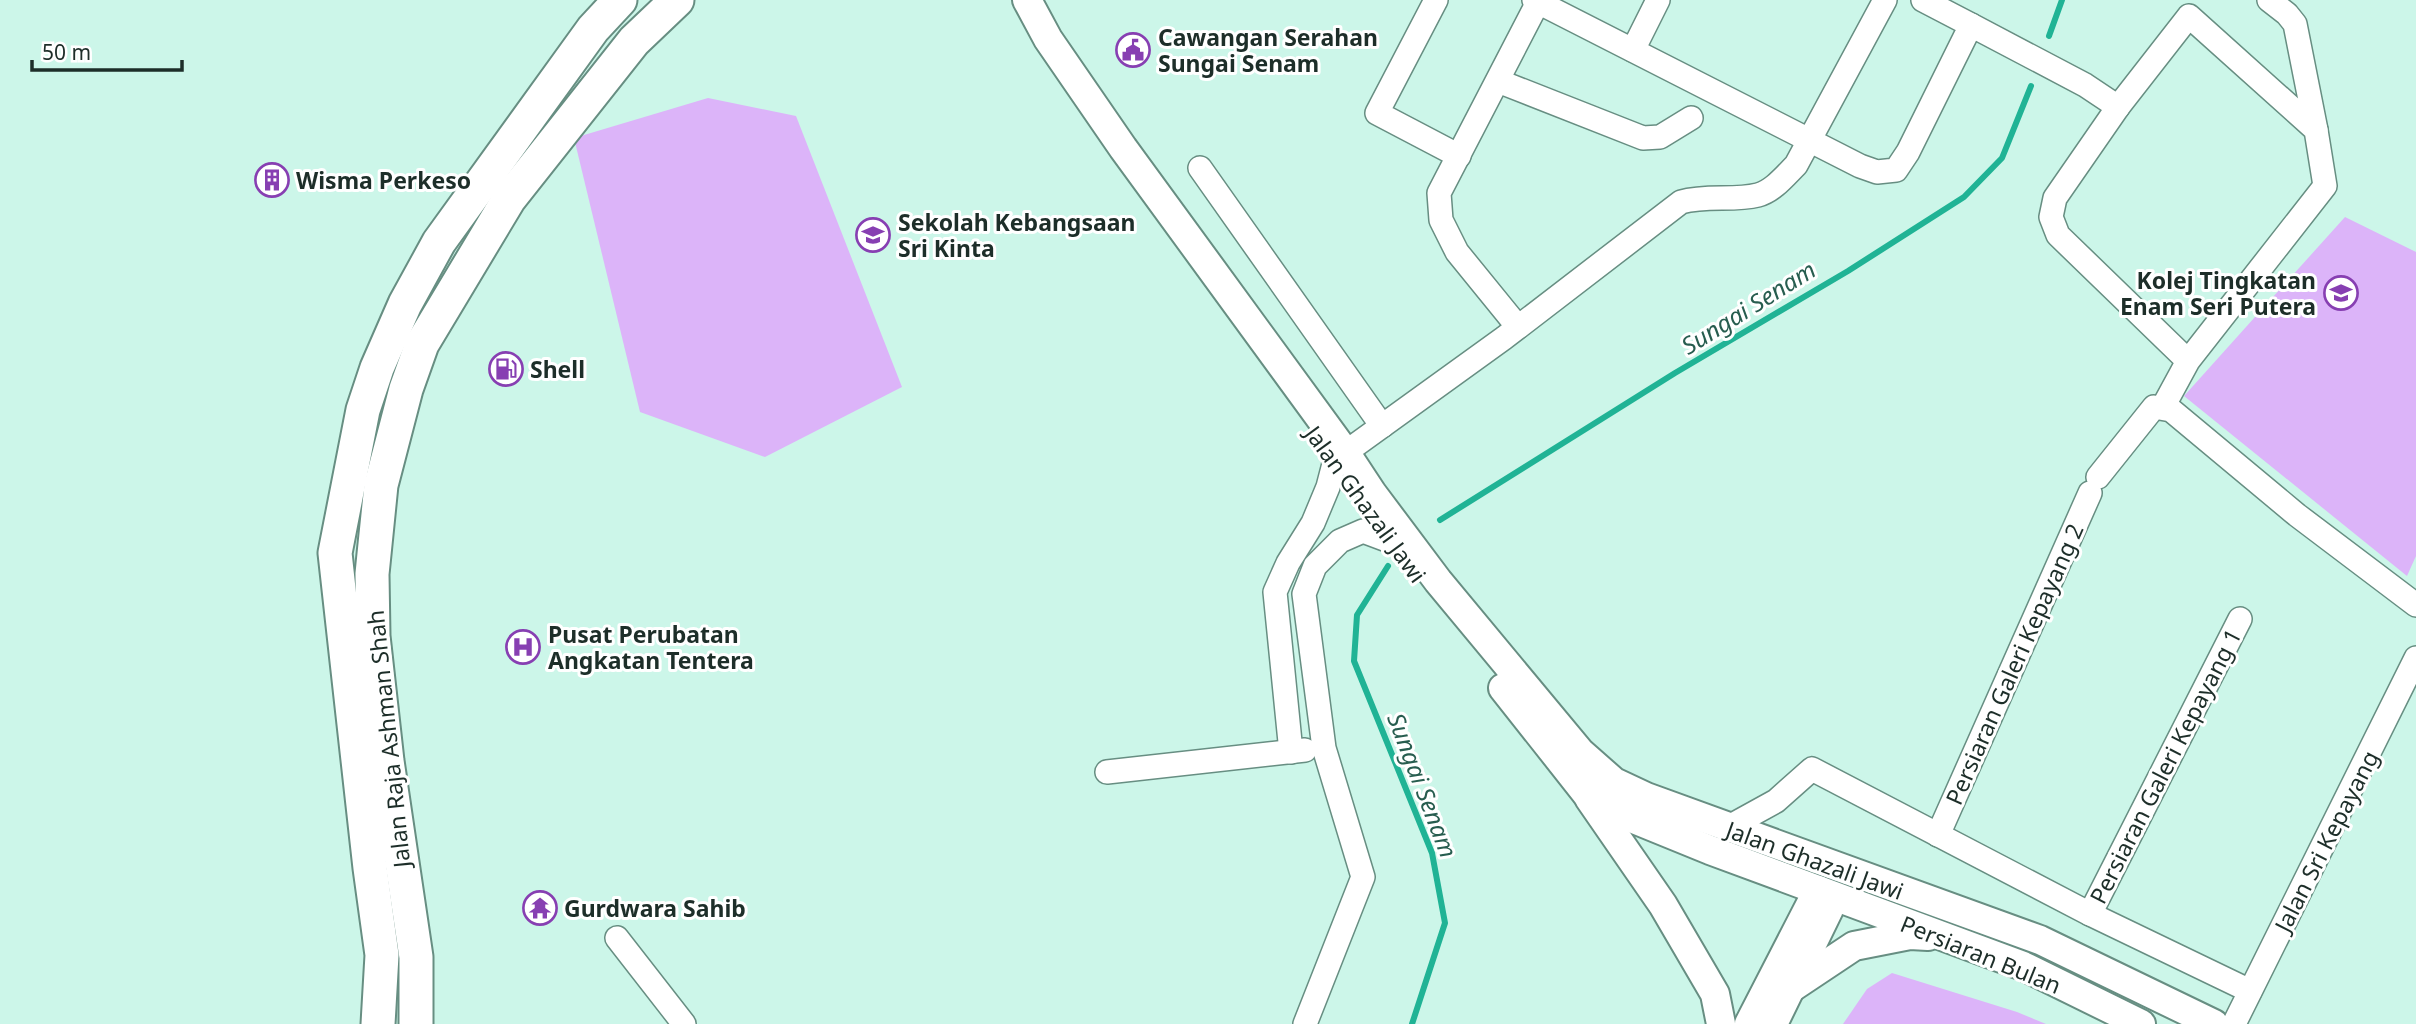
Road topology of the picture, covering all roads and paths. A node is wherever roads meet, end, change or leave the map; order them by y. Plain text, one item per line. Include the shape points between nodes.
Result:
1 (620, 0) edge
2 (642, 0) edge
3 (677, 0) edge
4 (1015, 0) edge
5 (1027, 0) edge
6 (1436, 0) edge
7 (1658, 0) edge
8 (1885, 0) edge
9 (1923, 0) edge
10 (2269, 0) edge
11 (1536, 1) edge
12 (2195, 8) edge
13 (594, 14) edge
14 (1971, 25) junction
15 (1633, 50) junction
16 (1498, 81) junction
17 (2118, 107) junction
18 (1691, 118) dead end
19 (570, 121) junction
20 (2316, 130) junction
21 (1810, 141) junction
22 (1459, 156) junction
23 (1200, 168) dead end
24 (1518, 327) junction
25 (2188, 361) junction
26 (2163, 407) junction
27 (1382, 426) junction
28 (1340, 456) junction
29 (1395, 543) junction
30 (2416, 605) edge
31 (2240, 619) dead end
32 (2416, 658) edge
33 (1324, 748) junction
34 (1291, 752) junction
35 (1107, 772) dead end
36 (1612, 780) junction
37 (1586, 793) junction
38 (1727, 828) junction
39 (1937, 835) junction
40 (1826, 892) junction
41 (1940, 905) junction
42 (2091, 914) junction
43 (1941, 937) junction
44 (617, 938) dead end
45 (382, 955) junction
46 (1791, 988) junction
47 (2250, 991) junction
48 (378, 1024) edge
49 (392, 1024) edge
50 (416, 1024) edge
51 (684, 1024) edge
52 (1305, 1024) edge
53 (1721, 1024) edge
54 (1749, 1024) edge
55 (1773, 1024) edge
56 (2141, 1024) edge
57 (2214, 1024) edge
58 (2234, 1024) edge

1 - 13 main road, Jalan Raja Ashman Shah
2 - 19 main road via 577,86
3 - 19 main road, Jalan Raja Ashman Shah via 634,41
4 - 28 street, Jalan Ghazali Jawi via 1085,120
5 - 28 street via 1048,39
6 - 22 street via 1377,113
7 - 15 street
8 - 21 street
9 - 14 street
10 - 20 street via 2295,24
11 - 15 street
11 - 16 street
12 - 17 street
12 - 20 street
13 - 45 main road, Jalan Raja Ashman Shah via 439,242 405,304 363,410 335,553
14 - 17 street
14 - 21 street via 1896,170 1868,169
15 - 21 street
16 - 18 street via 1643,138 1660,137
16 - 22 street
17 - 25 street via 2055,198 2051,218 2058,235
19 - 50 main road, Jalan Raja Ashman Shah via 509,199 422,344 381,485 372,574 373,636 416,957
20 - 25 street via 2325,186
21 - 24 street via 1796,165 1775,186 1758,195 1681,202
22 - 24 street via 1439,193 1441,220 1457,252
23 - 27 street
24 - 27 street
25 - 26 street
26 - 30 street
26 - 39 street, Persiaran Galeri Kepayang 2 via 2154,407 2094,485
27 - 28 street
28 - 29 street, Jalan Ghazali Jawi
28 - 34 street via 1313,523 1275,592
28 - 36 street, Jalan Ghazali Jawi via 1580,752
29 - 33 street via 1363,531 1340,541 1315,566 1304,594
29 - 37 street, Jalan Ghazali Jawi
31 - 42 street, Persiaran Galeri Kepayang 1
32 - 47 street, Jalan Sri Kepayang
33 - 34 street
33 - 52 street via 1363,877
34 - 35 street
36 - 38 street, Jalan Ghazali Jawi
36 - 40 street via 1639,806 1809,872
37 - 40 street, Jalan Ghazali Jawi via 1624,815
37 - 53 street via 1670,916 1715,994
38 - 39 street via 1776,801 1812,769
38 - 41 street, Jalan Ghazali Jawi
39 - 42 street
40 - 41 street via 1851,887
40 - 43 street, Persiaran Bulan
40 - 46 street
40 - 54 street
41 - 57 street, Jalan Ghazali Jawi via 2040,940
42 - 47 street
43 - 46 street via 1910,936 1854,946
43 - 56 street, Persiaran Bulan via 2023,966
44 - 51 street
45 - 48 main road, Jalan Raja Ashman Shah
45 - 49 main road
46 - 55 street
47 - 58 street, Jalan Sri Kepayang

